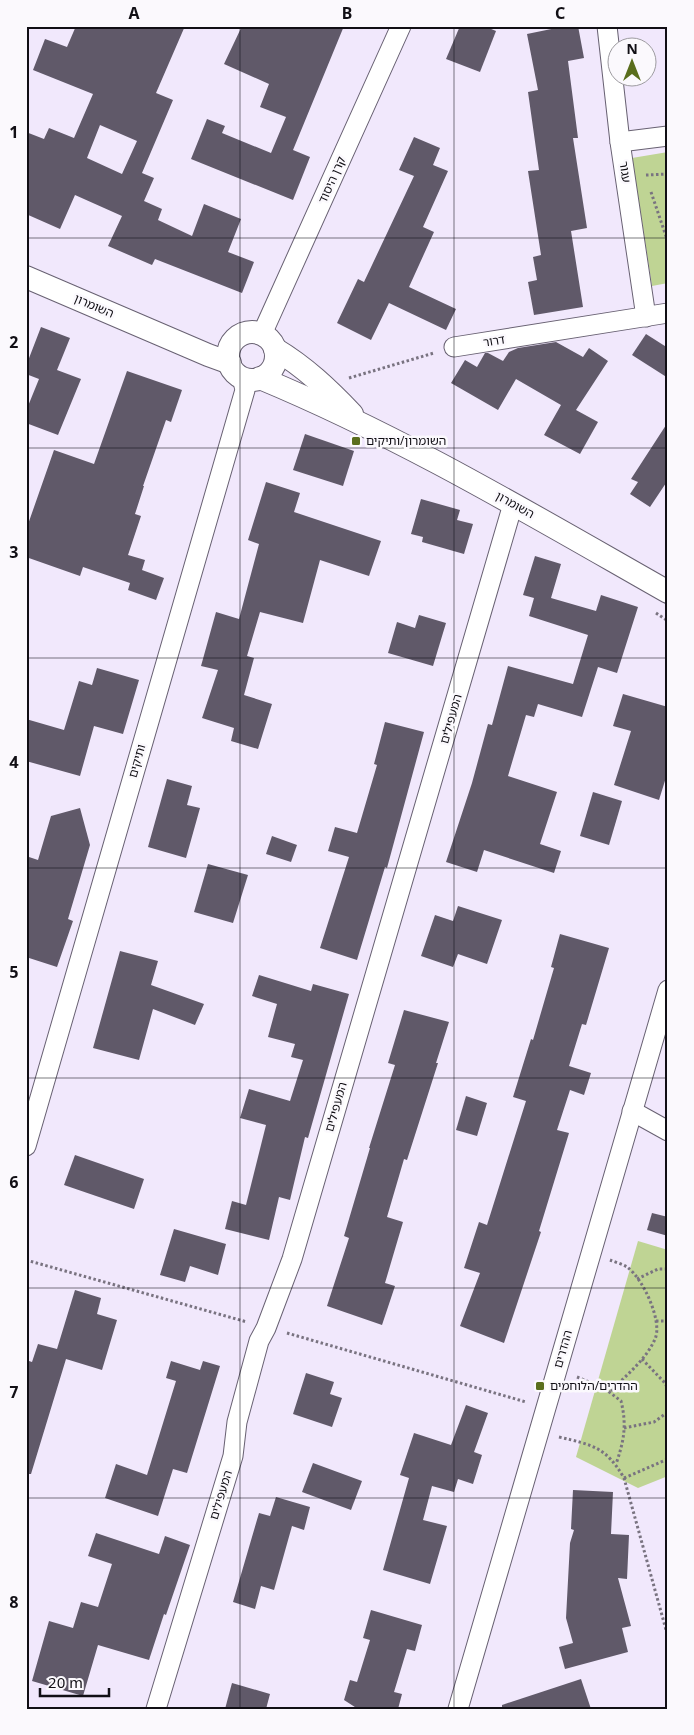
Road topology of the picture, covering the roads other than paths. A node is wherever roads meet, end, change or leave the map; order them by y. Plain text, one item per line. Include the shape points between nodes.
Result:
1 (401, 26) edge
2 (607, 26) edge
3 (668, 136) edge
4 (620, 142) junction
5 (26, 277) edge
6 (668, 313) edge
7 (646, 317) junction
8 (269, 342) junction
9 (454, 347) road end
10 (241, 365) junction
11 (360, 422) junction
12 (514, 504) junction
13 (668, 592) edge
14 (668, 990) edge
15 (632, 1111) junction
16 (668, 1132) edge
17 (26, 1146) edge
18 (156, 1709) edge
19 (458, 1709) edge

1 - 8 street, קרן היסוד
2 - 4 street, עגור
3 - 4 street
4 - 7 street, עגור
5 - 10 street, השומרון
6 - 7 street, דרור
7 - 9 street, דרור
8 - 10 street via 276,361 270,372
8 - 10 street via 248,332 236,338
8 - 11 street, השומרון via 324,385
10 - 11 street, השומרון
10 - 17 street, ותיקים via 245,390
11 - 12 street, השומרון
12 - 13 street, השומרון
12 - 18 street, המעפילים via 292,1259 259,1341 237,1422 233,1456
14 - 15 street, ההדרים
15 - 16 street
15 - 19 street, ההדרים

